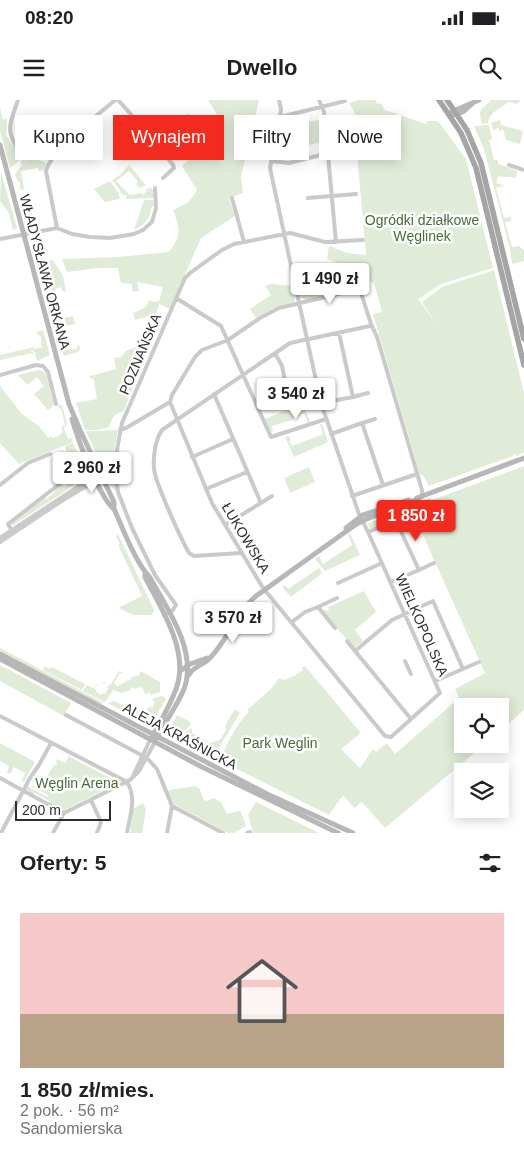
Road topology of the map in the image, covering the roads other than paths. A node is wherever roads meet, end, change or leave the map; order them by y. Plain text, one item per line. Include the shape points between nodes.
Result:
1 (18, 100) edge
2 (116, 100) edge
3 (279, 100) edge
4 (319, 100) edge
5 (439, 100) edge
6 (447, 100) edge
7 (478, 100) edge
8 (345, 101) edge
9 (473, 103) junction
10 (322, 106) junction
11 (455, 113) junction
12 (280, 115) edge
13 (288, 115) edge
14 (323, 115) edge
15 (15, 144) edge
16 (0, 145) edge
17 (319, 156) edge
18 (329, 160) edge
19 (271, 161) joint
20 (509, 165) dead end
21 (524, 170) edge
22 (163, 178) dead end
23 (155, 188) dead end
24 (356, 194) dead end
25 (332, 196) junction
26 (232, 198) dead end
27 (308, 198) dead end
28 (57, 228) junction
29 (285, 234) junction
30 (24, 235) junction
31 (0, 239) edge
32 (363, 240) dead end
33 (244, 242) junction
34 (336, 242) junction
35 (322, 271) dead end
36 (294, 278) junction
37 (176, 298) junction
38 (299, 303) junction
39 (371, 324) junction
40 (339, 333) junction
41 (524, 339) edge
42 (228, 340) junction
43 (307, 340) junction
44 (275, 353) junction
45 (524, 366) edge
46 (244, 374) junction
47 (0, 375) edge
48 (66, 392) junction
49 (54, 393) junction
50 (368, 393) dead end
51 (214, 394) junction
52 (353, 397) junction
53 (170, 402) junction
54 (321, 403) junction
55 (56, 404) dead end
56 (69, 404) junction
57 (290, 406) dead end
58 (326, 419) junction
59 (375, 419) dead end
60 (177, 420) junction
61 (362, 423) junction
62 (120, 430) junction
63 (331, 434) junction
64 (233, 439) junction
65 (50, 454) dead end
66 (192, 457) junction
67 (524, 459) edge
68 (92, 470) junction
69 (247, 472) junction
70 (417, 474) junction
71 (70, 477) dead end
72 (98, 477) junction
73 (89, 482) junction
74 (0, 485) edge
75 (383, 485) junction
76 (100, 487) junction
77 (206, 488) junction
78 (422, 490) junction
79 (428, 494) junction
80 (272, 496) dead end
81 (352, 496) junction
82 (421, 497) junction
83 (261, 503) junction
84 (411, 503) junction
85 (114, 509) junction
86 (421, 510) dead end
87 (361, 519) junction
88 (225, 525) junction
89 (13, 532) junction
90 (368, 532) junction
91 (0, 538) edge
92 (0, 542) edge
93 (241, 553) junction
94 (382, 563) junction
95 (434, 563) dead end
96 (419, 570) junction
97 (391, 582) junction
98 (338, 583) dead end
99 (265, 590) junction
100 (337, 598) dead end
101 (318, 607) junction
102 (166, 614) junction
103 (405, 614) junction
104 (292, 622) junction
105 (336, 628) dead end
106 (346, 641) dead end
107 (355, 651) junction
108 (0, 654) edge
109 (188, 656) junction
110 (180, 658) junction
111 (0, 659) edge
112 (405, 662) dead end
113 (479, 662) dead end
114 (194, 665) junction
115 (188, 666) junction
116 (180, 667) junction
117 (463, 669) junction
118 (411, 674) dead end
119 (187, 678) junction
120 (435, 681) junction
121 (0, 716) edge
122 (66, 716) dead end
123 (411, 720) junction
124 (154, 738) junction
125 (51, 743) junction
126 (145, 757) junction
127 (0, 778) edge
128 (127, 782) junction
129 (23, 790) junction
130 (91, 800) junction
131 (172, 806) junction
132 (64, 813) junction
133 (1, 832) edge
134 (53, 833) edge
135 (97, 833) edge
136 (127, 833) edge
137 (167, 833) edge
138 (223, 833) edge
139 (338, 833) edge
140 (353, 833) edge

1 - 15 street via 9,131
2 - 22 street via 173,165 174,168
2 - 28 street via 58,150 48,163 46,170
3 - 12 street, WIELKOPOLSKA
4 - 10 street
5 - 11 main road
6 - 11 main road
7 - 9 street
8 - 10 street
9 - 11 street
9 - 11 street
10 - 13 street
10 - 14 street
11 - 41 main road via 475,147 483,170
11 - 45 main road via 476,168
16 - 30 street, WŁADYSŁAWA ORKANA
17 - 19 street via 289,163
18 - 25 street
19 - 29 street, WIELKOPOLSKA
20 - 21 street
23 - 28 street via 154,217 138,232 110,238 72,234
24 - 25 street
25 - 27 street
25 - 34 street
26 - 33 street
28 - 30 street
29 - 33 street, POZNAŃSKA
29 - 34 street, POZNAŃSKA
29 - 36 street, WIELKOPOLSKA
30 - 31 street
30 - 48 street, WŁADYSŁAWA ORKANA
32 - 34 street, POZNAŃSKA
33 - 37 street, POZNAŃSKA via 228,246 190,273
35 - 36 street
36 - 38 street, WIELKOPOLSKA
37 - 42 street via 218,323
37 - 62 street, POZNAŃSKA
38 - 39 street via 360,290
38 - 42 street via 276,309
38 - 43 street, WIELKOPOLSKA
39 - 40 street
39 - 70 street
40 - 43 street
40 - 52 street
42 - 46 street
42 - 53 street via 197,354
43 - 44 street via 290,343
43 - 54 street, WIELKOPOLSKA
44 - 46 street
44 - 57 street via 282,366
46 - 51 street
46 - 58 street via 271,437
47 - 49 street via 41,365 48,372
48 - 49 street
48 - 56 street, WŁADYSŁAWA ORKANA
49 - 55 street
50 - 52 street
51 - 60 street
51 - 64 street
52 - 54 street
53 - 60 street, ŁUKOWSKA
53 - 62 street
54 - 58 street, WIELKOPOLSKA
56 - 68 street, WŁADYSŁAWA ORKANA via 74,426
56 - 72 street, WŁADYSŁAWA ORKANA
58 - 63 street, WIELKOPOLSKA
59 - 61 street
60 - 66 street, ŁUKOWSKA
60 - 93 street via 159,434 154,469 185,546 194,556
61 - 63 street
61 - 75 street
62 - 102 street, POZNAŃSKA via 114,471 118,492 145,556 176,605
63 - 81 street, WIELKOPOLSKA
64 - 66 street
64 - 69 street
65 - 74 street via 28,463
66 - 77 street, ŁUKOWSKA
67 - 79 street
68 - 72 street, WŁADYSŁAWA ORKANA
68 - 73 street
69 - 77 street
69 - 83 street
70 - 75 street
70 - 78 street
71 - 89 street via 8,524
72 - 73 street
72 - 76 street, WŁADYSŁAWA ORKANA
72 - 85 street, WŁADYSŁAWA ORKANA via 114,502
73 - 76 street
73 - 89 street
75 - 81 street
76 - 85 street, WŁADYSŁAWA ORKANA
77 - 88 street, ŁUKOWSKA
78 - 79 street
78 - 82 street
79 - 82 street
80 - 83 street
81 - 87 street, WIELKOPOLSKA
82 - 84 street
82 - 87 street
83 - 88 street
84 - 86 street
84 - 87 street
85 - 102 street, WŁADYSŁAWA ORKANA via 145,578
87 - 90 street, WIELKOPOLSKA
87 - 99 street
88 - 93 street, ŁUKOWSKA
89 - 91 street
89 - 92 street
90 - 94 street, WIELKOPOLSKA
90 - 96 street via 397,523
93 - 99 street, ŁUKOWSKA
94 - 97 street, WIELKOPOLSKA
94 - 98 street
95 - 96 street
96 - 97 street
97 - 103 street, WIELKOPOLSKA
99 - 104 street, ŁUKOWSKA
99 - 114 street via 244,608 212,656
100 - 101 street
101 - 104 street
101 - 105 street
102 - 109 street, WŁADYSŁAWA ORKANA via 182,639
102 - 110 street, WŁADYSŁAWA ORKANA
103 - 107 street via 392,620
103 - 117 street via 433,601
103 - 120 street, WIELKOPOLSKA
104 - 123 street, ŁUKOWSKA via 385,736 388,738
106 - 107 street
107 - 123 street
108 - 124 street, ALEJA KRAŚNICKA
109 - 114 street
109 - 115 street, WŁADYSŁAWA ORKANA
110 - 115 street
110 - 116 street, WŁADYSŁAWA ORKANA
111 - 124 street, ALEJA KRAŚNICKA
112 - 118 street
113 - 117 street
114 - 115 street
114 - 119 street
115 - 116 street
115 - 119 street, WŁADYSŁAWA ORKANA
116 - 124 street, WŁADYSŁAWA ORKANA via 176,690
117 - 120 street
119 - 124 street via 180,696
120 - 123 street, WIELKOPOLSKA via 440,693
121 - 125 street
122 - 126 street
124 - 126 street
124 - 139 street, ALEJA KRAŚNICKA via 268,800
124 - 140 street, ALEJA KRAŚNICKA
125 - 128 street
125 - 129 street
126 - 128 street
126 - 131 street via 156,769
127 - 129 street
128 - 130 street
128 - 136 street via 133,800
129 - 132 street
129 - 133 street
130 - 132 street
130 - 135 street via 101,822
131 - 137 street
131 - 138 street
132 - 134 street

